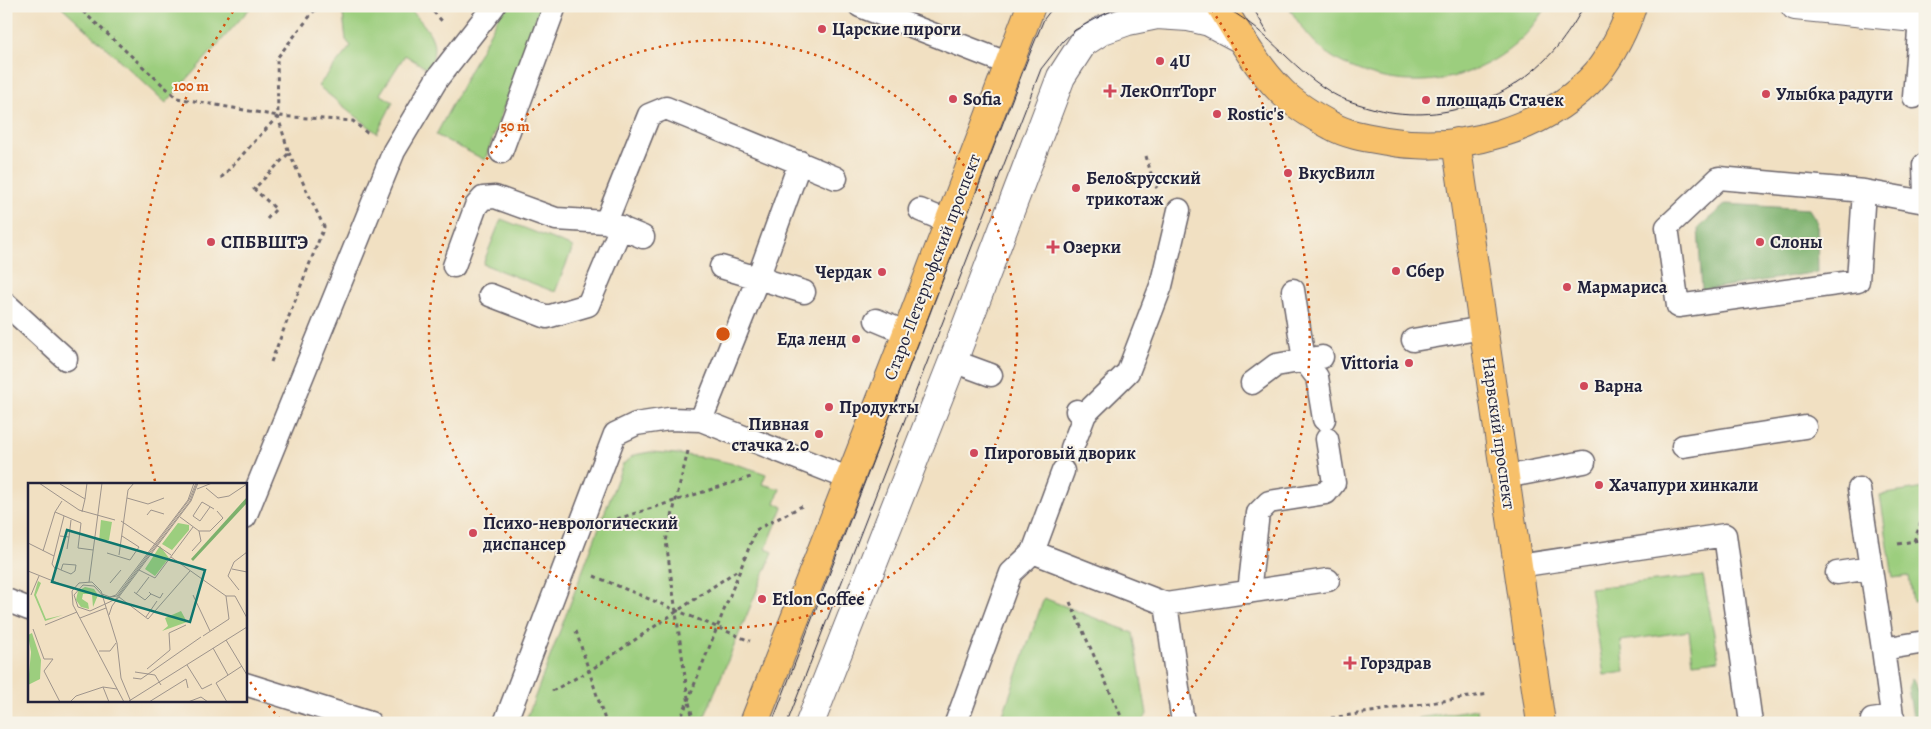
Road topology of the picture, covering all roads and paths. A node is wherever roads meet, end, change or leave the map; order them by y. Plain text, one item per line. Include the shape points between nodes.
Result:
1 (77, 6) edge
2 (318, 6) edge
3 (494, 6) edge
4 (555, 6) edge
5 (860, 6) edge
6 (1032, 6) edge
7 (1221, 6) edge
8 (1632, 6) edge
9 (1795, 6) edge
10 (1875, 10) edge
11 (1922, 18) edge
12 (1241, 39) junction
13 (1009, 64) junction
14 (1914, 97) dead end
15 (278, 116) junction
16 (374, 139) dead end
17 (1456, 142) junction
18 (501, 152) dead end
19 (289, 153) junction
20 (800, 162) junction
21 (1924, 165) edge
22 (222, 178) dead end
23 (836, 178) dead end
24 (1864, 191) junction
25 (1925, 194) edge
26 (1925, 202) edge
27 (920, 210) dead end
28 (1179, 210) dead end
29 (267, 219) dead end
30 (949, 222) junction
31 (613, 225) junction
32 (643, 237) dead end
33 (454, 266) dead end
34 (722, 267) dead end
35 (758, 278) junction
36 (1293, 290) dead end
37 (804, 292) dead end
38 (490, 295) dead end
39 (6, 304) edge
40 (876, 320) dead end
41 (1483, 328) junction
42 (908, 333) junction
43 (1413, 340) dead end
44 (66, 358) dead end
45 (1313, 359) junction
46 (953, 361) junction
47 (270, 362) dead end
48 (991, 375) dead end
49 (1252, 383) dead end
50 (701, 420) junction
51 (1805, 427) dead end
52 (1683, 446) dead end
53 (1072, 448) dead end
54 (687, 454) dead end
55 (1584, 462) dead end
56 (1064, 471) dead end
57 (756, 475) dead end
58 (1505, 477) junction
59 (850, 479) junction
60 (1859, 489) dead end
61 (676, 500) junction
62 (810, 502) dead end
63 (1925, 512) edge
64 (246, 515) edge
65 (616, 519) dead end
66 (1914, 541) dead end
67 (1034, 552) junction
68 (1518, 566) junction
69 (1871, 568) junction
70 (740, 569) junction
71 (1837, 573) dead end
72 (588, 574) dead end
73 (1328, 580) dead end
74 (1249, 592) junction
75 (1067, 595) dead end
76 (6, 600) edge
77 (1166, 604) junction
78 (28, 608) edge
79 (676, 611) junction
80 (574, 627) dead end
81 (716, 628) junction
82 (738, 637) dead end
83 (1925, 642) edge
84 (1882, 649) junction
85 (589, 671) junction
86 (246, 684) edge
87 (549, 692) dead end
88 (1489, 694) dead end
89 (688, 698) junction
90 (1331, 718) dead end
91 (1886, 720) edge
92 (370, 723) edge
93 (505, 723) edge
94 (606, 723) edge
95 (679, 723) edge
96 (694, 723) edge
97 (754, 723) edge
98 (810, 723) edge
99 (956, 723) edge
100 (1124, 723) edge
101 (1182, 723) edge
102 (1541, 723) edge
103 (1751, 723) edge

1 - 15 path via 177,98
2 - 15 path via 277,58
3 - 64 lane via 437,79 394,152
4 - 18 lane
5 - 13 lane
6 - 13 main road, Старо-Петергофский проспект
7 - 12 main road
8 - 17 main road via 1598,72 1574,95 1545,116 1514,128
9 - 10 street
10 - 11 street
11 - 14 lane
12 - 17 main road via 1283,93 1334,128 1411,145
12 - 46 street via 1209,22 1157,15 1103,30 1083,43 1061,77
13 - 30 main road, Старо-Петергофский проспект
15 - 16 path via 352,121
15 - 19 path
15 - 22 path
17 - 41 main road, Нарвский проспект
19 - 29 path via 254,189 276,208
19 - 47 path via 324,227
20 - 23 lane
20 - 31 lane via 666,108 649,115
20 - 35 lane
21 - 25 lane
24 - 24 lane via 1719,178 1667,227 1678,306 1858,281
24 - 26 lane
27 - 30 lane
28 - 53 lane via 1161,286 1128,372 1081,413
30 - 42 main road, Старо-Петергофский проспект
31 - 32 lane
31 - 33 lane via 556,219 495,198 483,198 476,206
31 - 38 lane via 588,305 548,317
34 - 35 lane
35 - 37 lane
35 - 50 lane
36 - 45 lane
39 - 44 lane
40 - 42 lane
41 - 43 lane
41 - 58 main road, Нарвский проспект
42 - 59 main road, Старо-Петергофский проспект
45 - 49 lane via 1276,365
45 - 74 lane via 1334,483 1326,493 1269,502 1258,513
46 - 48 lane
46 - 98 street
50 - 59 lane
50 - 93 lane via 669,419 636,424 615,434
51 - 52 lane
54 - 61 path
55 - 58 lane
56 - 67 lane
57 - 61 path
58 - 68 main road, Нарвский проспект
59 - 97 main road, Старо-Петергофский проспект
60 - 69 lane
61 - 65 path
61 - 79 path via 666,541
62 - 70 path via 756,530
63 - 66 path
67 - 77 lane
67 - 99 lane via 1011,573
68 - 102 main road, Нарвский проспект
68 - 103 lane via 1725,535 1743,587
69 - 71 lane
69 - 84 lane
70 - 79 path
70 - 81 path
72 - 79 path
73 - 74 lane
74 - 77 lane
75 - 100 path
76 - 78 lane
77 - 101 lane
79 - 81 path
79 - 85 path
79 - 89 path
80 - 85 path
81 - 82 path
81 - 89 path
83 - 84 lane
84 - 91 lane
85 - 87 path
85 - 94 path
86 - 92 lane
88 - 90 path
89 - 95 path
89 - 96 path

